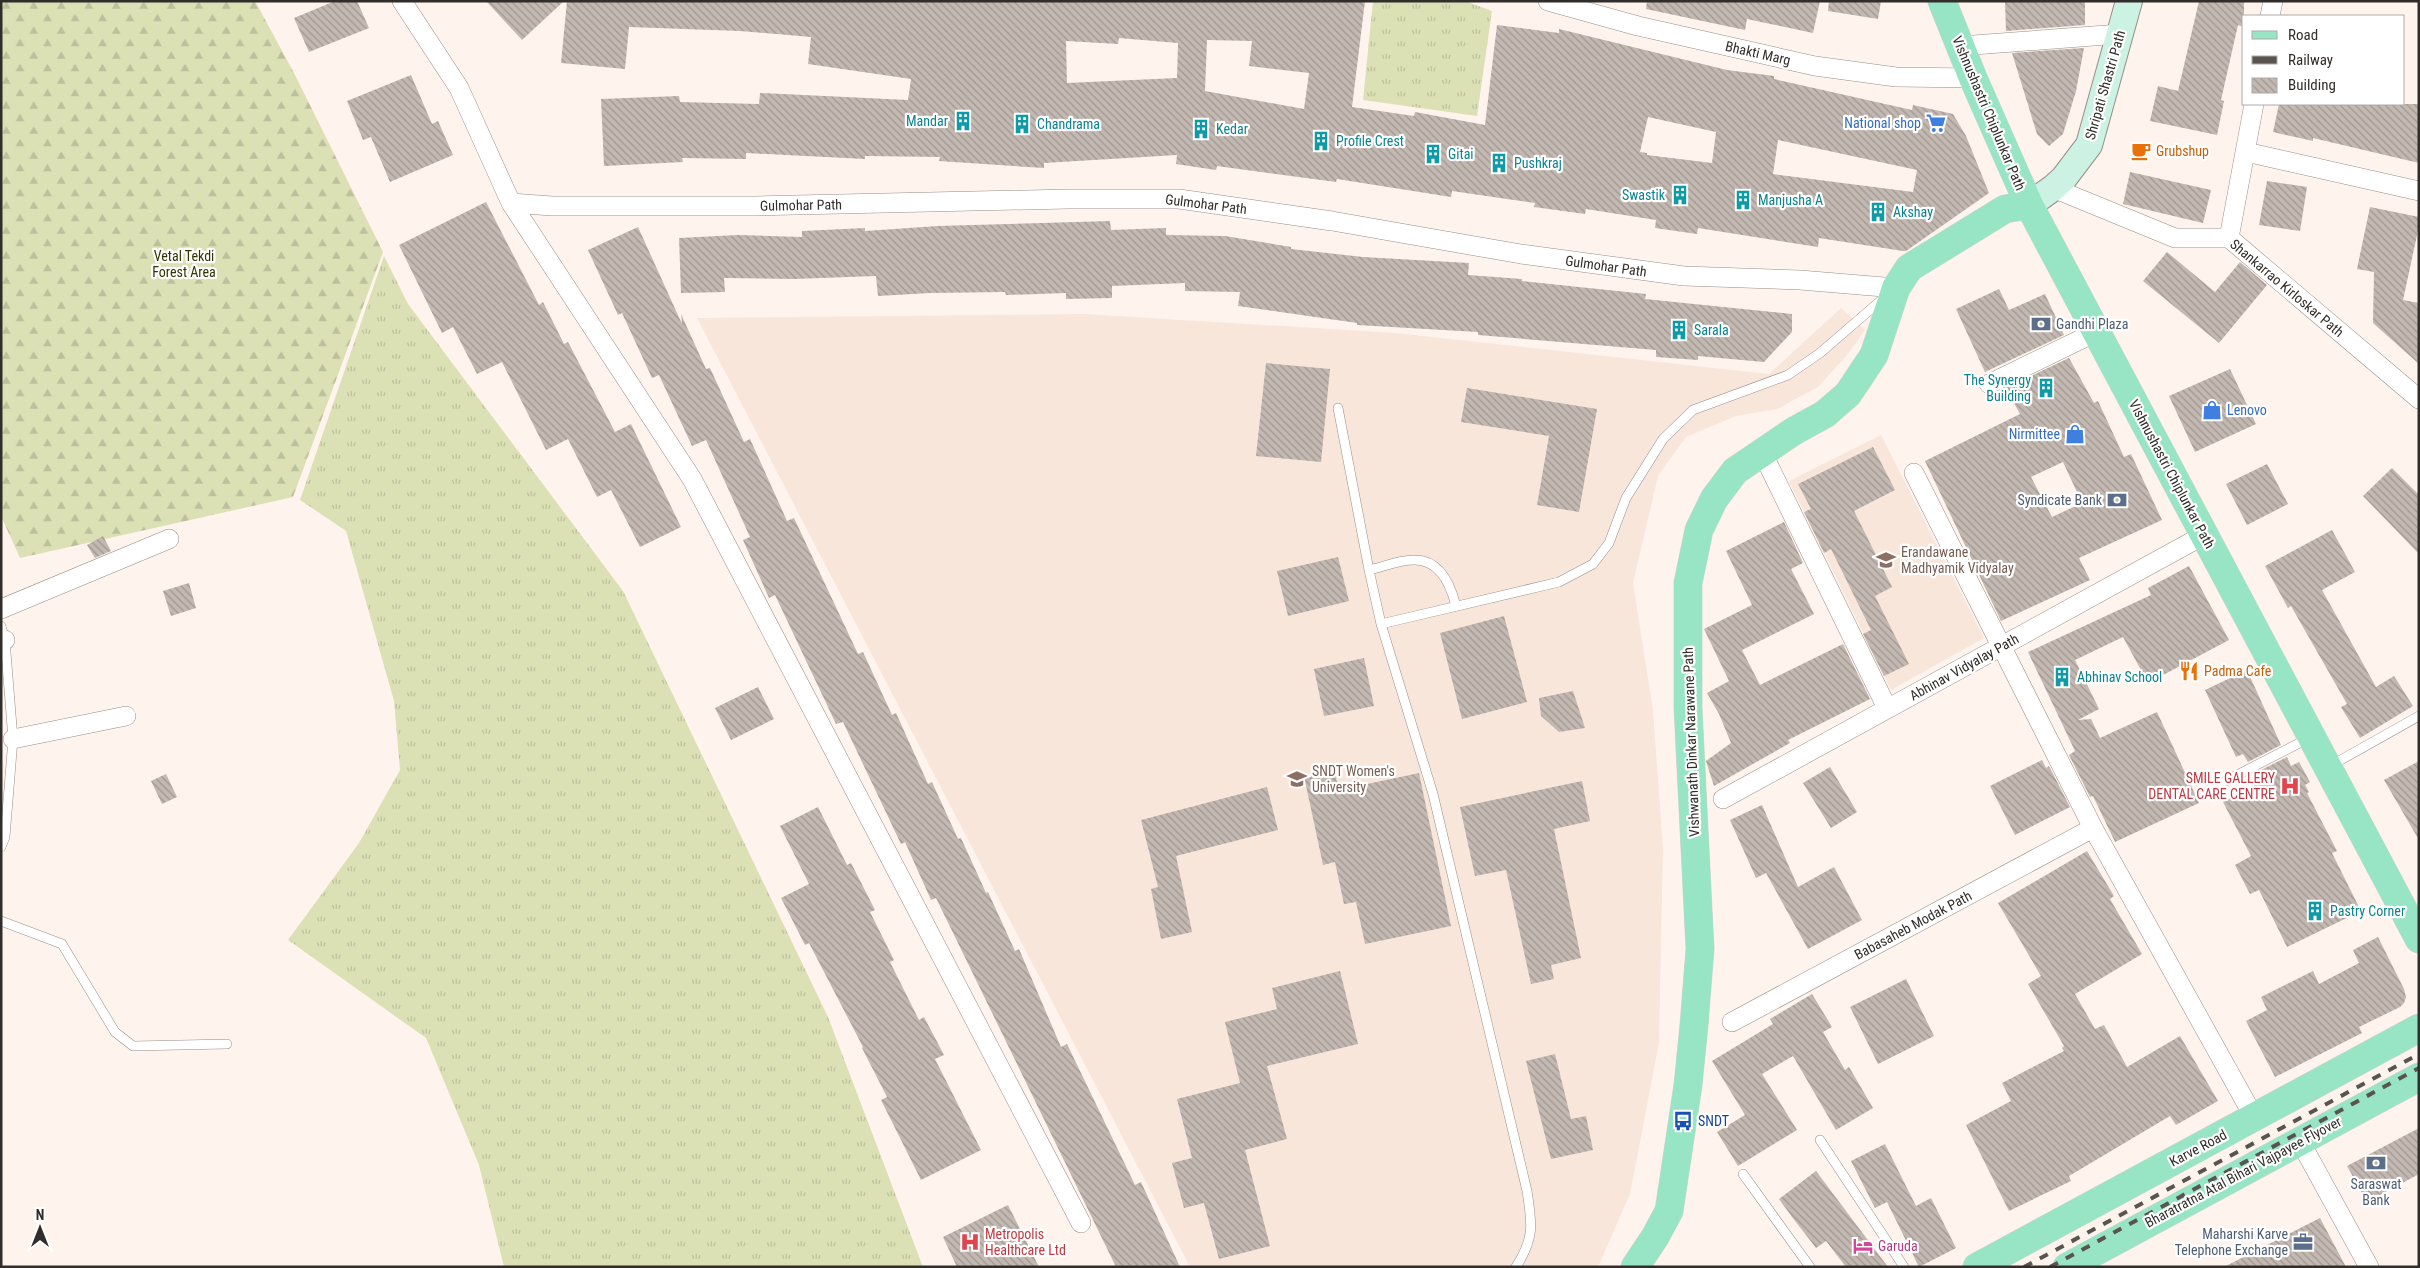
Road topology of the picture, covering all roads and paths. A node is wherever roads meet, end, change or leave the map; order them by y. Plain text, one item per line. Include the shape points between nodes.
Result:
1 (402, 1) edge
2 (1548, 1) edge
3 (1942, 1) edge
4 (2129, 1) edge
5 (2273, 1) edge
6 (2270, 15) edge
7 (2120, 34) junction
8 (1960, 46) junction
9 (1973, 78) junction
10 (2254, 105) edge
11 (2246, 152) junction
12 (2053, 188) junction
13 (2419, 191) edge
14 (511, 203) junction
15 (2029, 205) junction
16 (2229, 238) junction
17 (1896, 288) junction
18 (2096, 332) junction
19 (1989, 384) dead end
20 (2419, 399) edge
21 (1338, 408) dead end
22 (1762, 452) junction
23 (1914, 473) dead end
24 (2204, 535) junction
25 (170, 539) dead end
26 (1369, 570) junction
27 (1456, 606) junction
28 (1, 609) edge
29 (1382, 624) junction
30 (3, 636) edge
31 (2001, 646) junction
32 (1887, 708) junction
33 (126, 716) dead end
34 (2419, 716) edge
35 (2311, 737) junction
36 (13, 739) junction
37 (2327, 767) junction
38 (2212, 788) dead end
39 (1724, 799) dead end
40 (2093, 828) junction
41 (1, 847) edge
42 (1, 921) edge
43 (2419, 939) edge
44 (1732, 1022) dead end
45 (2419, 1028) edge
46 (227, 1044) dead end
47 (2419, 1047) edge
48 (2419, 1077) edge
49 (2419, 1093) edge
50 (2254, 1117) junction
51 (1820, 1140) dead end
52 (2307, 1154) junction
53 (1743, 1174) dead end
54 (1081, 1223) dead end
55 (1516, 1267) edge
56 (1635, 1267) edge
57 (1810, 1267) edge
58 (1904, 1267) edge
59 (1977, 1267) edge
60 (2011, 1267) edge
61 (2067, 1267) edge
62 (2098, 1267) edge
63 (2369, 1267) edge

1 - 14 street via 459,88
2 - 9 street, Bhakti Marg via 1638,26 1814,66 1896,78
3 - 8 main road, Vishnushastri Chiplunkar Path
4 - 7 street, Shripati Shastri Path
5 - 6 street
7 - 8 street
7 - 12 street, Shripati Shastri Path via 2089,145
8 - 9 main road, Vishnushastri Chiplunkar Path
9 - 15 main road, Vishnushastri Chiplunkar Path
10 - 11 street
11 - 13 street
11 - 16 street
12 - 15 street, Shripati Shastri Path
12 - 16 street, Shankarrao Kirloskar Path via 2175,238
14 - 17 street, Gulmohar Path via 756,206 1179,199 1332,221 1521,254 1684,276 1800,280
14 - 54 street via 692,479
15 - 17 main road via 2013,226 1918,284
15 - 18 main road, Vishnushastri Chiplunkar Path
16 - 20 street, Shankarrao Kirloskar Path
17 - 22 main road, Vishwanath Dinkar Narawane Path via 1874,355 1848,394 1825,414
17 - 27 lane via 1820,353 1788,375 1693,410 1662,439 1626,498 1608,543 1593,564 1559,582
18 - 19 street
18 - 24 main road, Vishnushastri Chiplunkar Path
21 - 26 lane
22 - 32 street
22 - 56 main road, Vishwanath Dinkar Narawane Path via 1735,471 1714,500 1699,530 1688,583 1688,708 1700,949 1695,1015 1669,1211
23 - 31 street
24 - 31 street, Abhinav Vidyalay Path
24 - 35 main road, Vishnushastri Chiplunkar Path
25 - 28 street
26 - 27 lane via 1415,560 1427,563 1444,575
26 - 29 lane
27 - 29 lane
29 - 55 lane via 1433,794 1527,1191 1532,1223 1528,1248
30 - 36 lane
31 - 32 street, Abhinav Vidyalay Path
31 - 40 street
32 - 39 street, Abhinav Vidyalay Path
33 - 36 street
34 - 37 lane
35 - 37 main road, Vishnushastri Chiplunkar Path
35 - 38 lane
36 - 41 lane via 5,837
37 - 43 main road, Vishnushastri Chiplunkar Path
40 - 44 street, Babasaheb Modak Path
40 - 50 street
42 - 46 lane via 62,944 116,1032 133,1046
45 - 50 main road, Karve Road
47 - 60 main road, Bharatratna Atal Bihari Vajpayee Flyover
48 - 61 main road, Bharatratna Atal Bihari Vajpayee Flyover
49 - 52 main road
50 - 59 main road, Karve Road
51 - 58 lane
52 - 62 main road
52 - 63 street
53 - 57 lane

